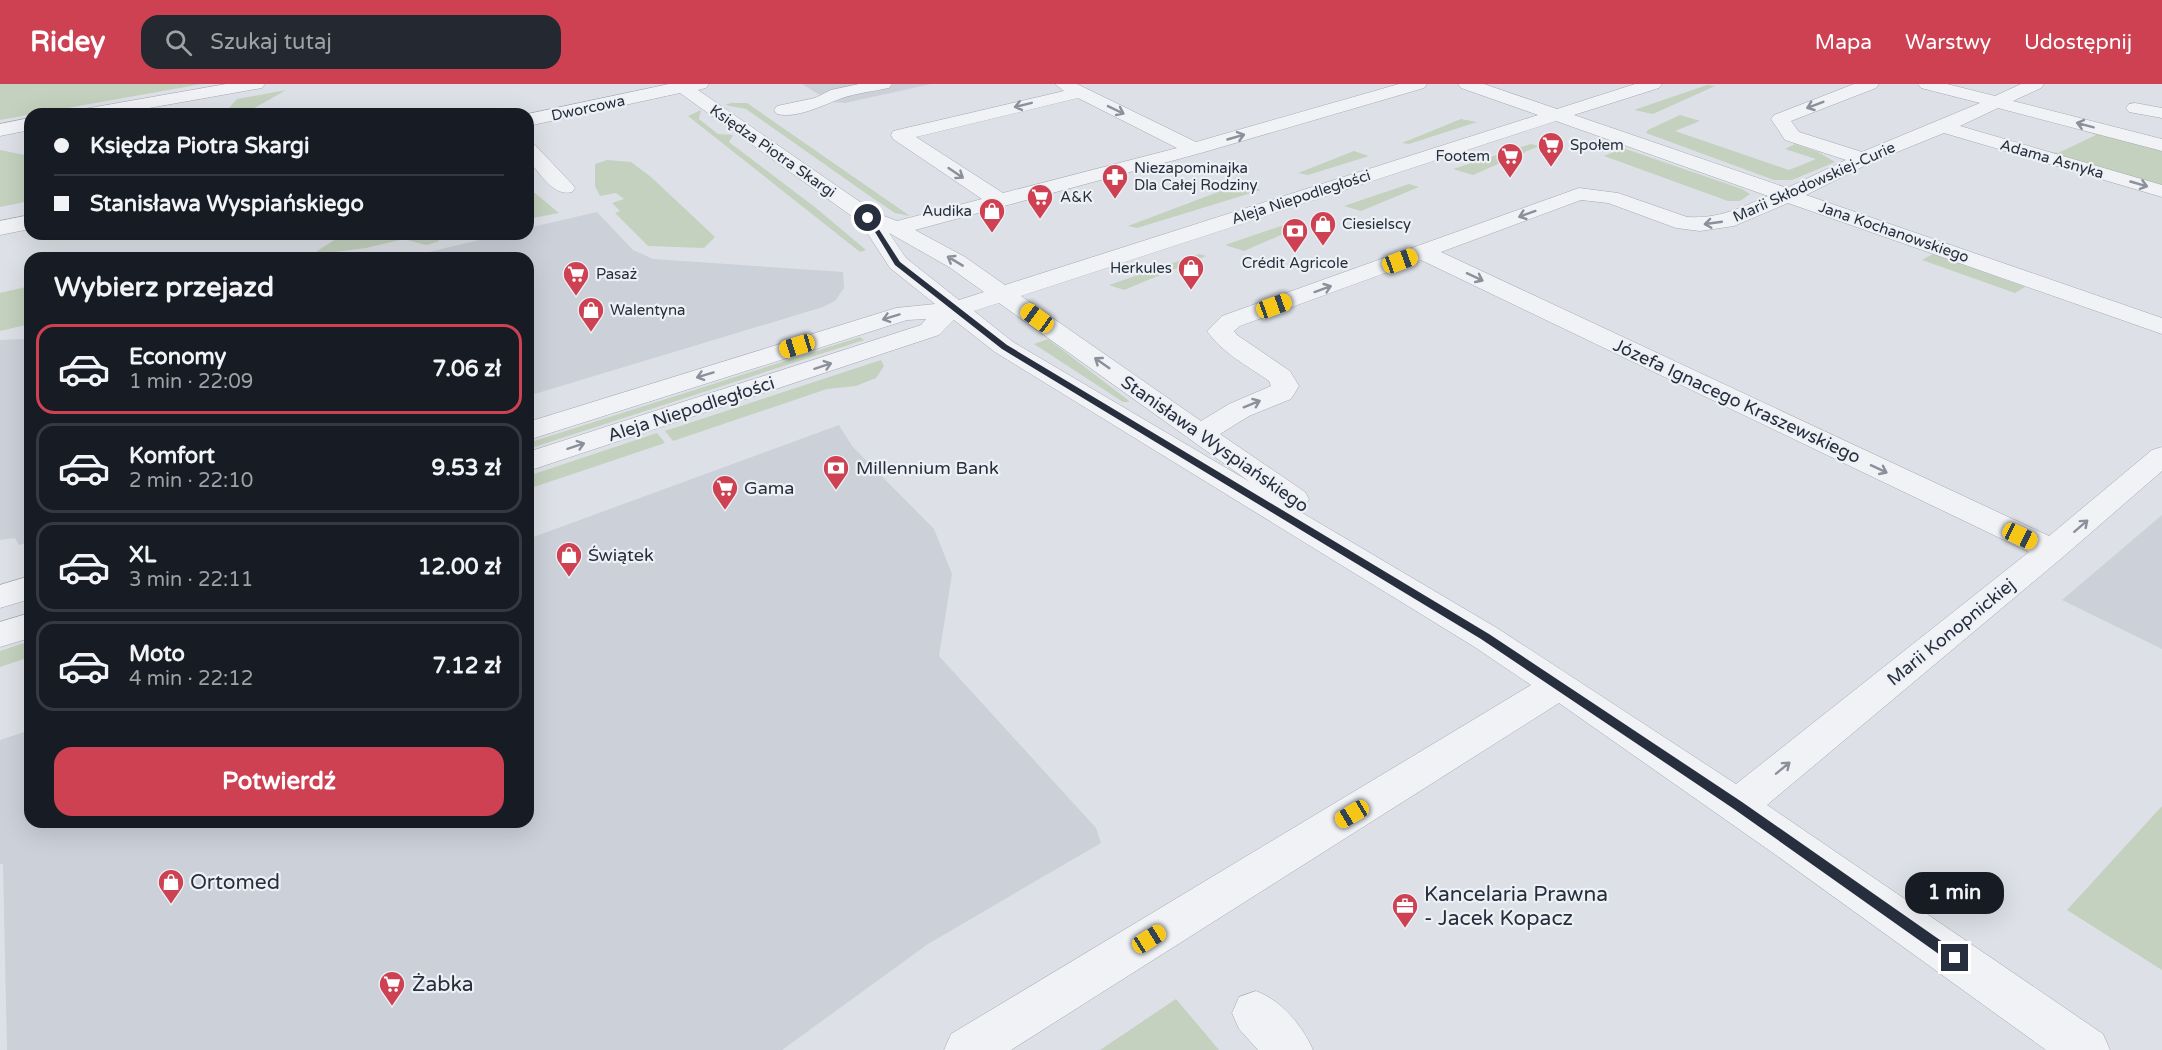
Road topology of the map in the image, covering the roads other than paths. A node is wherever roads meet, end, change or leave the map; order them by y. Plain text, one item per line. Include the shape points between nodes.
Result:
1 (256, 84) edge
2 (883, 84) edge
3 (1418, 84) edge
4 (1467, 84) edge
5 (1653, 84) edge
6 (1869, 84) edge
7 (1927, 84) edge
8 (2034, 84) edge
9 (687, 85) edge
10 (1351, 87) dead end
11 (1072, 88) edge
12 (1376, 97) junction
13 (1998, 102) junction
14 (118, 108) edge
15 (2135, 108) dead end
16 (783, 110) dead end
17 (2162, 114) edge
18 (1559, 115) junction
19 (534, 119) edge
20 (24, 125) edge
21 (1942, 127) junction
22 (0, 130) edge
23 (2162, 145) edge
24 (1194, 149) junction
25 (534, 154) edge
26 (1863, 159) junction
27 (565, 188) dead end
28 (2162, 191) edge
29 (1787, 194) junction
30 (1000, 201) junction
31 (868, 218) junction
32 (24, 223) edge
33 (0, 228) edge
34 (896, 228) junction
35 (1423, 252) junction
36 (1004, 294) junction
37 (952, 310) junction
38 (2162, 326) edge
39 (534, 429) edge
40 (1202, 433) junction
41 (2162, 456) edge
42 (534, 460) edge
43 (2052, 550) junction
44 (24, 589) edge
45 (0, 597) edge
46 (24, 627) edge
47 (0, 634) edge
48 (1485, 637) junction
49 (1560, 686) junction
50 (1738, 806) junction
51 (1256, 1013) dead end
52 (968, 1050) edge
53 (1289, 1050) edge
54 (2086, 1050) edge

1 - 14 street
2 - 16 street
3 - 12 street
4 - 18 street, Jana Kochanowskiego
5 - 18 street, Aleja Niepodległości
6 -> 26 street via 1780,119 1792,136
7 - 13 street
8 - 13 street, Marii Skłodowskiej-Curie
9 - 19 street, Dworcowa
9 - 31 street, Księdza Piotra Skargi
10 - 12 street
11 -> 24 street
11 -> 30 street via 900,135
24 -> 12 street
13 - 21 street, Marii Skłodowskiej-Curie
23 -> 13 street
15 - 17 street
18 - 29 street, Jana Kochanowskiego
18 - 36 street, Aleja Niepodległości
20 - 22 street
21 - 26 street, Marii Skłodowskiej-Curie
21 -> 28 street, Adama Asnyka
24 - 30 street
25 - 27 street
26 - 29 street, Marii Skłodowskiej-Curie
29 -> 35 street, Marii Skłodowskiej-Curie via 1726,221 1700,224 1670,219 1611,197 1579,194
29 - 38 street, Jana Kochanowskiego
30 - 34 street
31 - 34 street, Księdza Piotra Skargi
31 - 37 street, Księdza Piotra Skargi via 898,263
32 - 33 street
36 -> 34 street, Księdza Piotra Skargi
40 -> 35 street, Marii Skłodowskiej-Curie via 1239,410 1281,393 1285,386 1281,377 1220,331 1231,321
35 -> 43 street, Józefa Ignacego Kraszewskiego
36 - 37 street, Aleja Niepodległości
40 -> 36 street, Stanisława Wyspiańskiego
37 -> 39 street, Aleja Niepodległości via 905,313
42 -> 37 street, Aleja Niepodległości via 930,330
37 - 48 street, Stanisława Wyspiańskiego via 1004,347
40 - 48 street, Stanisława Wyspiańskiego
43 -> 41 street, Marii Konopnickiej
50 -> 43 street, Marii Konopnickiej
44 - 45 street
46 - 47 street
48 - 49 street, Stanisława Wyspiańskiego
49 - 50 street, Stanisława Wyspiańskiego
49 - 52 street
50 - 54 street, Stanisława Wyspiańskiego
51 - 53 street

